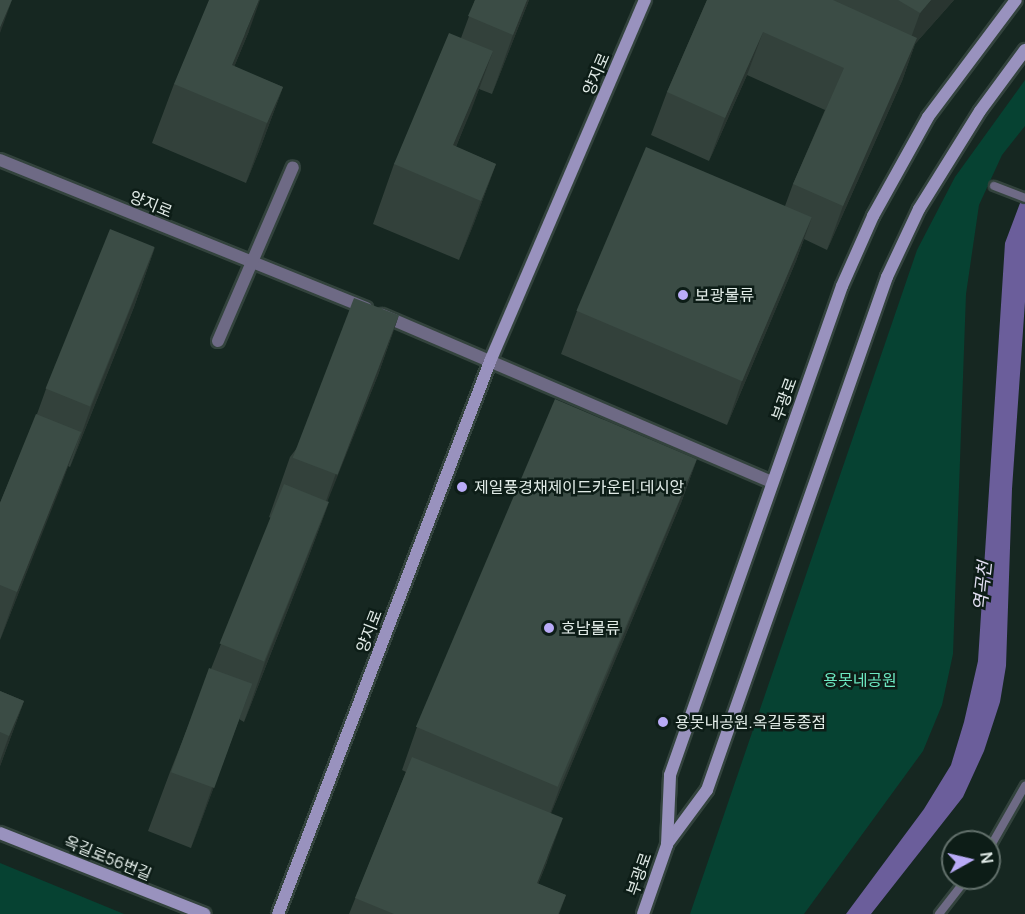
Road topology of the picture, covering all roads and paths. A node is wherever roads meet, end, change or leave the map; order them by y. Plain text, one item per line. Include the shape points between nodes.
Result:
1 (645, 0) edge
2 (1016, 0) edge
3 (1025, 50) edge
4 (0, 160) edge
5 (293, 167) dead end
6 (994, 186) dead end
7 (1025, 198) edge
8 (254, 263) junction
9 (218, 341) dead end
10 (491, 359) junction
11 (771, 482) junction
12 (1025, 786) edge
13 (1000, 830) edge
14 (0, 833) edge
15 (667, 845) junction
16 (958, 890) edge
17 (205, 914) edge
18 (278, 914) edge
19 (643, 914) edge
20 (939, 914) edge

1 - 10 main road, 양지로
2 - 11 main road, 부광로 via 928,117 873,216 842,286
3 - 15 main road, 부광로 via 980,111 919,208 887,277 707,790
4 - 8 street, 양지로
5 - 8 street
6 - 7 lane
8 - 9 street
8 - 10 street, 양지로
10 - 11 street, 양지로
10 - 18 main road, 양지로
11 - 15 main road, 부광로 via 670,775
12 - 13 lane
14 - 17 main road, 옥길로56번길
15 - 19 main road, 부광로
16 - 20 lane

